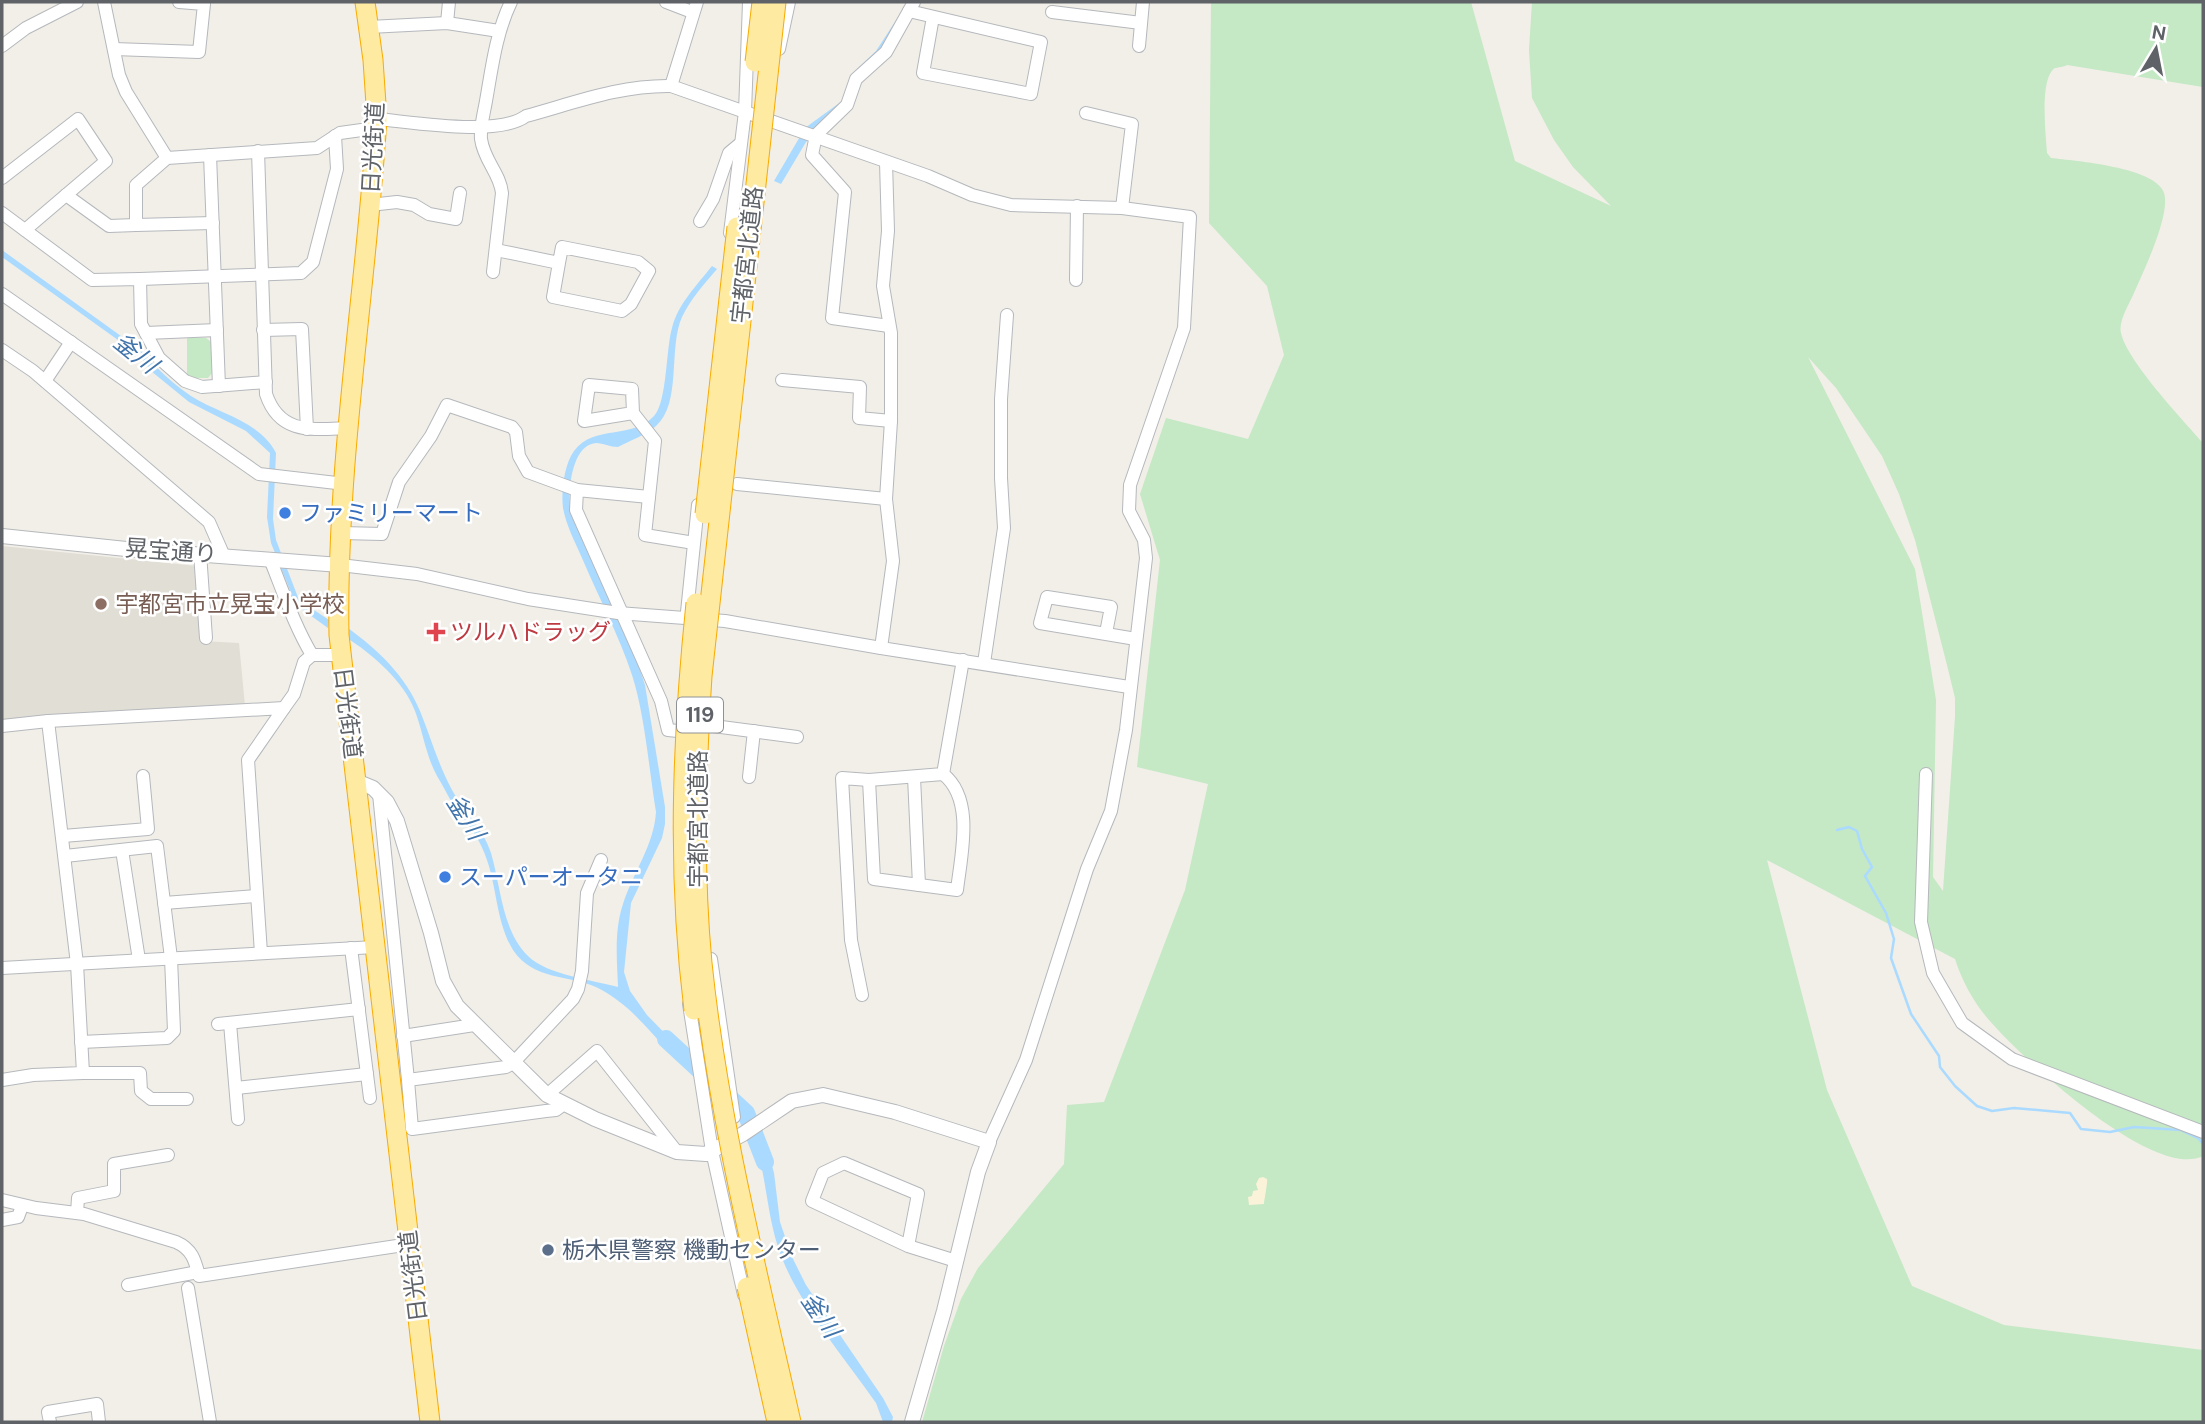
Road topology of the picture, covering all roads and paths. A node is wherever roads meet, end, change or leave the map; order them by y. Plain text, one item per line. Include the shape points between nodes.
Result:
1 (77, 2) edge
2 (104, 2) edge
3 (179, 2) edge
4 (365, 2) edge
5 (449, 2) edge
6 (511, 2) edge
7 (666, 2) edge
8 (749, 2) edge
9 (762, 2) edge
10 (776, 2) edge
11 (787, 2) edge
12 (1143, 2) edge
13 (694, 7) edge
14 (911, 7) edge
15 (1052, 12) dead end
16 (933, 17) junction
17 (447, 23) junction
18 (1141, 23) junction
19 (369, 27) junction
20 (499, 31) junction
21 (2, 46) edge
22 (1139, 46) dead end
23 (114, 49) junction
24 (769, 60) junction
25 (671, 86) junction
26 (745, 112) junction
27 (1086, 113) dead end
28 (768, 120) junction
29 (376, 123) junction
30 (481, 128) junction
31 (816, 135) junction
32 (335, 136) junction
33 (741, 143) junction
34 (258, 151) junction
35 (210, 155) junction
36 (167, 158) junction
37 (886, 162) junction
38 (4, 171) edge
39 (460, 194) dead end
40 (66, 195) junction
41 (370, 205) junction
42 (1077, 206) junction
43 (1122, 208) junction
44 (2, 213) edge
45 (700, 221) dead end
46 (213, 223) junction
47 (136, 225) junction
48 (25, 230) junction
49 (496, 250) junction
50 (559, 263) junction
51 (493, 272) dead end
52 (261, 275) junction
53 (215, 276) junction
54 (140, 279) junction
55 (1076, 280) dead end
56 (2, 294) edge
57 (1007, 315) dead end
58 (890, 326) junction
59 (217, 330) junction
60 (263, 330) junction
61 (146, 333) junction
62 (71, 342) junction
63 (2, 350) edge
64 (782, 380) dead end
65 (45, 381) junction
66 (265, 382) junction
67 (219, 386) junction
68 (633, 413) dead end
69 (891, 421) junction
70 (349, 428) junction
71 (307, 429) junction
72 (345, 484) junction
73 (737, 484) dead end
74 (576, 490) junction
75 (649, 497) junction
76 (886, 499) junction
77 (342, 533) junction
78 (2, 536) edge
79 (688, 542) dead end
80 (200, 553) junction
81 (223, 554) junction
82 (277, 559) junction
83 (340, 565) junction
84 (623, 613) junction
85 (686, 617) junction
86 (713, 620) junction
87 (1106, 633) junction
88 (206, 638) dead end
89 (1136, 639) junction
90 (881, 648) junction
91 (312, 655) junction
92 (340, 655) junction
93 (963, 660) junction
94 (984, 663) junction
95 (1129, 687) junction
96 (284, 708) junction
97 (48, 721) junction
98 (706, 724) junction
99 (2, 726) edge
100 (678, 731) junction
101 (754, 731) junction
102 (797, 737) dead end
103 (943, 774) junction
104 (1926, 774) dead end
105 (142, 776) dead end
106 (749, 777) dead end
107 (914, 777) junction
108 (869, 780) junction
109 (356, 781) junction
110 (379, 794) junction
111 (63, 836) junction
112 (122, 850) junction
113 (65, 856) junction
114 (601, 860) dead end
115 (919, 885) junction
116 (257, 896) junction
117 (164, 903) junction
118 (376, 947) junction
119 (351, 948) junction
120 (261, 953) junction
121 (171, 958) junction
122 (139, 960) junction
123 (77, 964) junction
124 (2, 968) edge
125 (862, 995) dead end
126 (359, 1009) junction
127 (474, 1025) junction
128 (403, 1035) junction
129 (81, 1042) junction
130 (513, 1063) junction
131 (83, 1073) junction
132 (367, 1074) junction
133 (2, 1080) edge
134 (408, 1080) junction
135 (236, 1088) junction
136 (547, 1095) junction
137 (370, 1098) dead end
138 (187, 1099) dead end
139 (564, 1104) junction
140 (239, 1119) dead end
141 (2203, 1132) edge
142 (740, 1135) junction
143 (989, 1142) junction
144 (712, 1151) junction
145 (677, 1152) junction
146 (168, 1155) dead end
147 (2, 1200) edge
148 (22, 1206) junction
149 (77, 1213) junction
150 (2, 1220) edge
151 (410, 1244) junction
152 (908, 1246) junction
153 (956, 1261) junction
154 (198, 1272) junction
155 (128, 1286) dead end
156 (188, 1288) dead end
157 (50, 1422) edge
158 (99, 1422) edge
159 (210, 1422) edge
160 (430, 1422) edge
161 (775, 1422) edge
162 (791, 1422) edge
163 (799, 1422) edge
164 (912, 1422) edge

1 - 21 street
2 - 23 street
3 - 23 street via 204,4 199,52
4 - 19 highway, 日光街道
5 - 17 street
6 - 20 street
7 - 13 street
8 - 26 street
9 - 161 highway, 宇都宮北道路 / 119, bridge via 689,673 683,814 688,963 699,1046
10 - 24 highway, 宇都宮北道路 / 119, bridge
11 - 24 highway, bridge
11 - 28 street
12 - 18 street
13 - 25 street
14 - 16 street
14 - 31 street via 886,52 856,79 847,105
15 - 18 street
16 - 16 street via 1041,42 1031,94 923,73
17 - 19 street
17 - 20 street
18 - 22 street
19 - 29 highway, 日光街道
20 - 30 street
23 - 36 street via 126,92
24 - 162 highway, 宇都宮北道路 / 119, bridge via 702,676 697,872 716,1069
25 - 26 street
25 - 30 street via 615,90 526,116 517,123
26 - 28 street
26 - 33 street
27 - 43 street via 1132,124
28 - 31 street
28 - 86 street
29 - 30 street
29 - 32 street
29 - 41 highway, 日光街道
30 - 49 street via 487,159 501,183
31 - 37 street
31 - 58 street via 812,155 845,192 832,318
32 - 34 street via 317,148
32 - 52 street via 337,169 313,262 301,273
33 - 45 street via 729,153
33 - 85 street
34 - 35 street
34 - 52 street
35 - 36 street
35 - 46 street
36 - 47 street via 136,185
37 - 42 street via 1011,205
37 - 58 street via 888,231 883,286
38 - 40 street via 78,119 106,161
39 - 41 street via 456,219 429,215 414,205 397,202
40 - 47 street via 109,226
40 - 48 street
41 - 70 highway, 日光街道
42 - 43 street
42 - 55 street
43 - 89 street via 1190,218 1184,328 1130,485 1129,511 1144,540 1146,558
44 - 48 street
46 - 47 street
46 - 53 street
48 - 54 street via 92,280
49 - 50 street
49 - 51 street
50 - 50 street via 553,297 622,312 649,271 638,262 562,247
52 - 53 street
52 - 60 street
53 - 54 street
53 - 59 street
54 - 61 street via 141,324
56 - 62 street
57 - 94 street via 1001,399 1004,528
58 - 69 street
59 - 61 street
59 - 67 street
60 - 66 street
60 - 71 street via 302,329
61 - 67 street via 159,358 185,381
62 - 65 street
62 - 72 street via 259,474
63 - 65 street
64 - 69 street via 860,387 859,418
65 - 81 street via 209,522
66 - 67 street
66 - 71 street via 277,414
68 - 75 street via 655,441
69 - 76 street
70 - 71 street
70 - 72 highway, 日光街道
72 - 77 highway, 日光街道
73 - 76 street
74 - 75 street
74 - 77 street via 528,471 512,427 447,405 399,482 382,534
74 - 84 street via 576,510
75 - 79 street via 645,536
76 - 90 street via 893,561
77 - 83 highway, 日光街道
78 - 80 street, 晃宝通り
80 - 81 street, 晃宝通り
80 - 88 street
81 - 82 street, 晃宝通り
82 - 83 street, 晃宝通り
82 - 91 street via 297,631
83 - 84 street via 417,574 528,599
83 - 92 highway, 日光街道
84 - 85 street
84 - 100 street via 661,701 667,730
85 - 86 street
85 - 100 street
86 - 90 street
86 - 98 street
87 - 87 street via 1040,623 1047,597 1111,607
87 - 89 street
89 - 95 street
90 - 93 street
91 - 92 street
91 - 96 street via 304,662 294,694
92 - 109 highway, 日光街道
93 - 94 street
93 - 103 street
94 - 95 street
95 - 143 street via 1111,811 1087,869 1026,1060
96 - 97 street
96 - 116 street via 248,760
97 - 99 street
97 - 111 street
98 - 101 street
98 - 142 street via 704,915
100 - 144 street via 675,832 684,976
101 - 102 street
101 - 106 street
103 - 107 street
103 - 115 street via 952,781 963,813 957,890
104 - 141 street via 1921,922 1933,973 1962,1023 2012,1059
105 - 111 street via 148,829
107 - 108 street
107 - 115 street
108 - 115 street via 874,879
108 - 125 street via 842,778 851,940
109 - 110 street
109 - 118 highway, 日光街道
110 - 127 street via 397,821 443,981
110 - 128 street
111 - 113 street
112 - 113 street
112 - 117 street via 157,846
112 - 122 street
113 - 123 street
114 - 130 street via 587,893 578,989
116 - 117 street
116 - 120 street
117 - 121 street
118 - 119 street
118 - 151 highway, 日光街道
119 - 120 street
119 - 126 street
120 - 121 street
121 - 122 street
121 - 129 street via 174,1031 167,1038
122 - 123 street
123 - 124 street
123 - 129 street
126 - 132 street
126 - 135 street via 224,1023
127 - 128 street
127 - 130 street
128 - 134 street
129 - 131 street
130 - 134 street via 498,1069
130 - 136 street
131 - 133 street
131 - 138 street via 140,1073 141,1091 151,1099
132 - 135 street
132 - 137 street
134 - 139 street via 412,1129 556,1110
135 - 140 street
136 - 139 street
136 - 145 street via 597,1051
139 - 145 street
142 - 143 street via 792,1101 823,1095
142 - 144 street
142 - 163 street
143 - 153 street
144 - 145 street
144 - 161 street
146 - 149 street via 114,1164 114,1191 78,1198
147 - 148 street
148 - 149 street
148 - 150 street via 19,1217
149 - 154 street via 187,1247
151 - 154 street via 199,1276
151 - 160 highway, 日光街道
152 - 152 street via 812,1201 823,1173 844,1163 918,1194
152 - 153 street
153 - 164 street
154 - 155 street
156 - 159 street
157 - 158 street via 48,1412 97,1404

